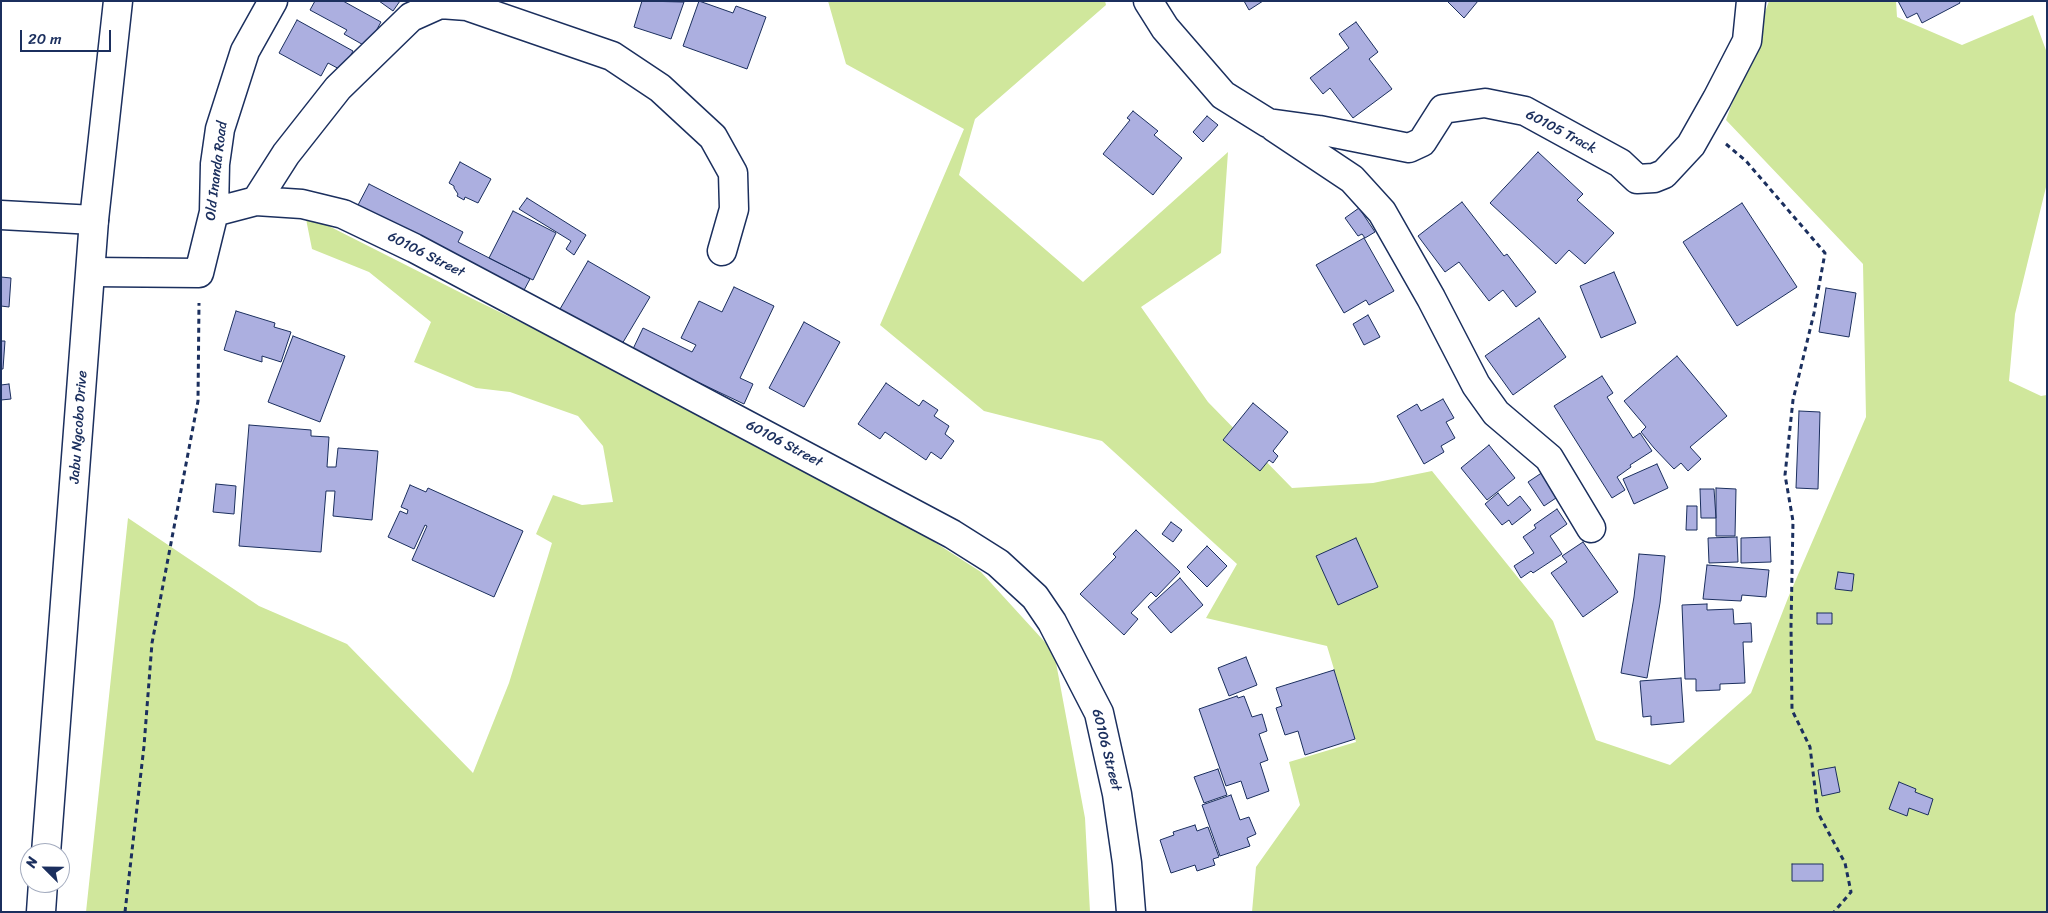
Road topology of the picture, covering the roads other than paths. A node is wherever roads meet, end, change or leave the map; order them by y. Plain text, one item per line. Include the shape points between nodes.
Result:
1 (118, 1) edge
2 (274, 1) edge
3 (1148, 1) edge
4 (1751, 1) edge
5 (1268, 123) junction
6 (256, 200) junction
7 (214, 212) junction
8 (1, 215) edge
9 (94, 220) junction
10 (722, 251) dead end
11 (91, 272) junction
12 (1591, 528) dead end
13 (47, 843) edge
14 (42, 893) edge
15 (41, 912) edge
16 (1131, 912) edge

1 - 9 street, Jabu Ngcobo Drive
2 - 7 street, Old Inanda Road via 245,51 220,129
3 - 5 street, 60105 Track via 1165,28 1223,95
4 - 5 street, 60105 Track via 1747,41 1702,124 1691,144 1664,174 1654,178 1637,179 1620,163 1525,111 1485,103 1443,109 1422,142 1409,148
5 - 12 street via 1352,179 1382,212 1476,385 1496,413 1549,458
6 - 7 street, 60106 Street
6 - 10 street via 286,154 338,88 411,17 440,4 467,6 612,56 660,88 713,137 733,173 734,209
6 - 16 street, 60106 Street via 302,204 343,214 414,248 952,534 998,563 1035,597 1052,622 1099,713 1117,794
7 - 11 street, Old Inanda Road via 199,273
8 - 9 street
9 - 11 street, Jabu Ngcobo Drive
11 - 13 street, Jabu Ngcobo Drive
14 - 15 street

